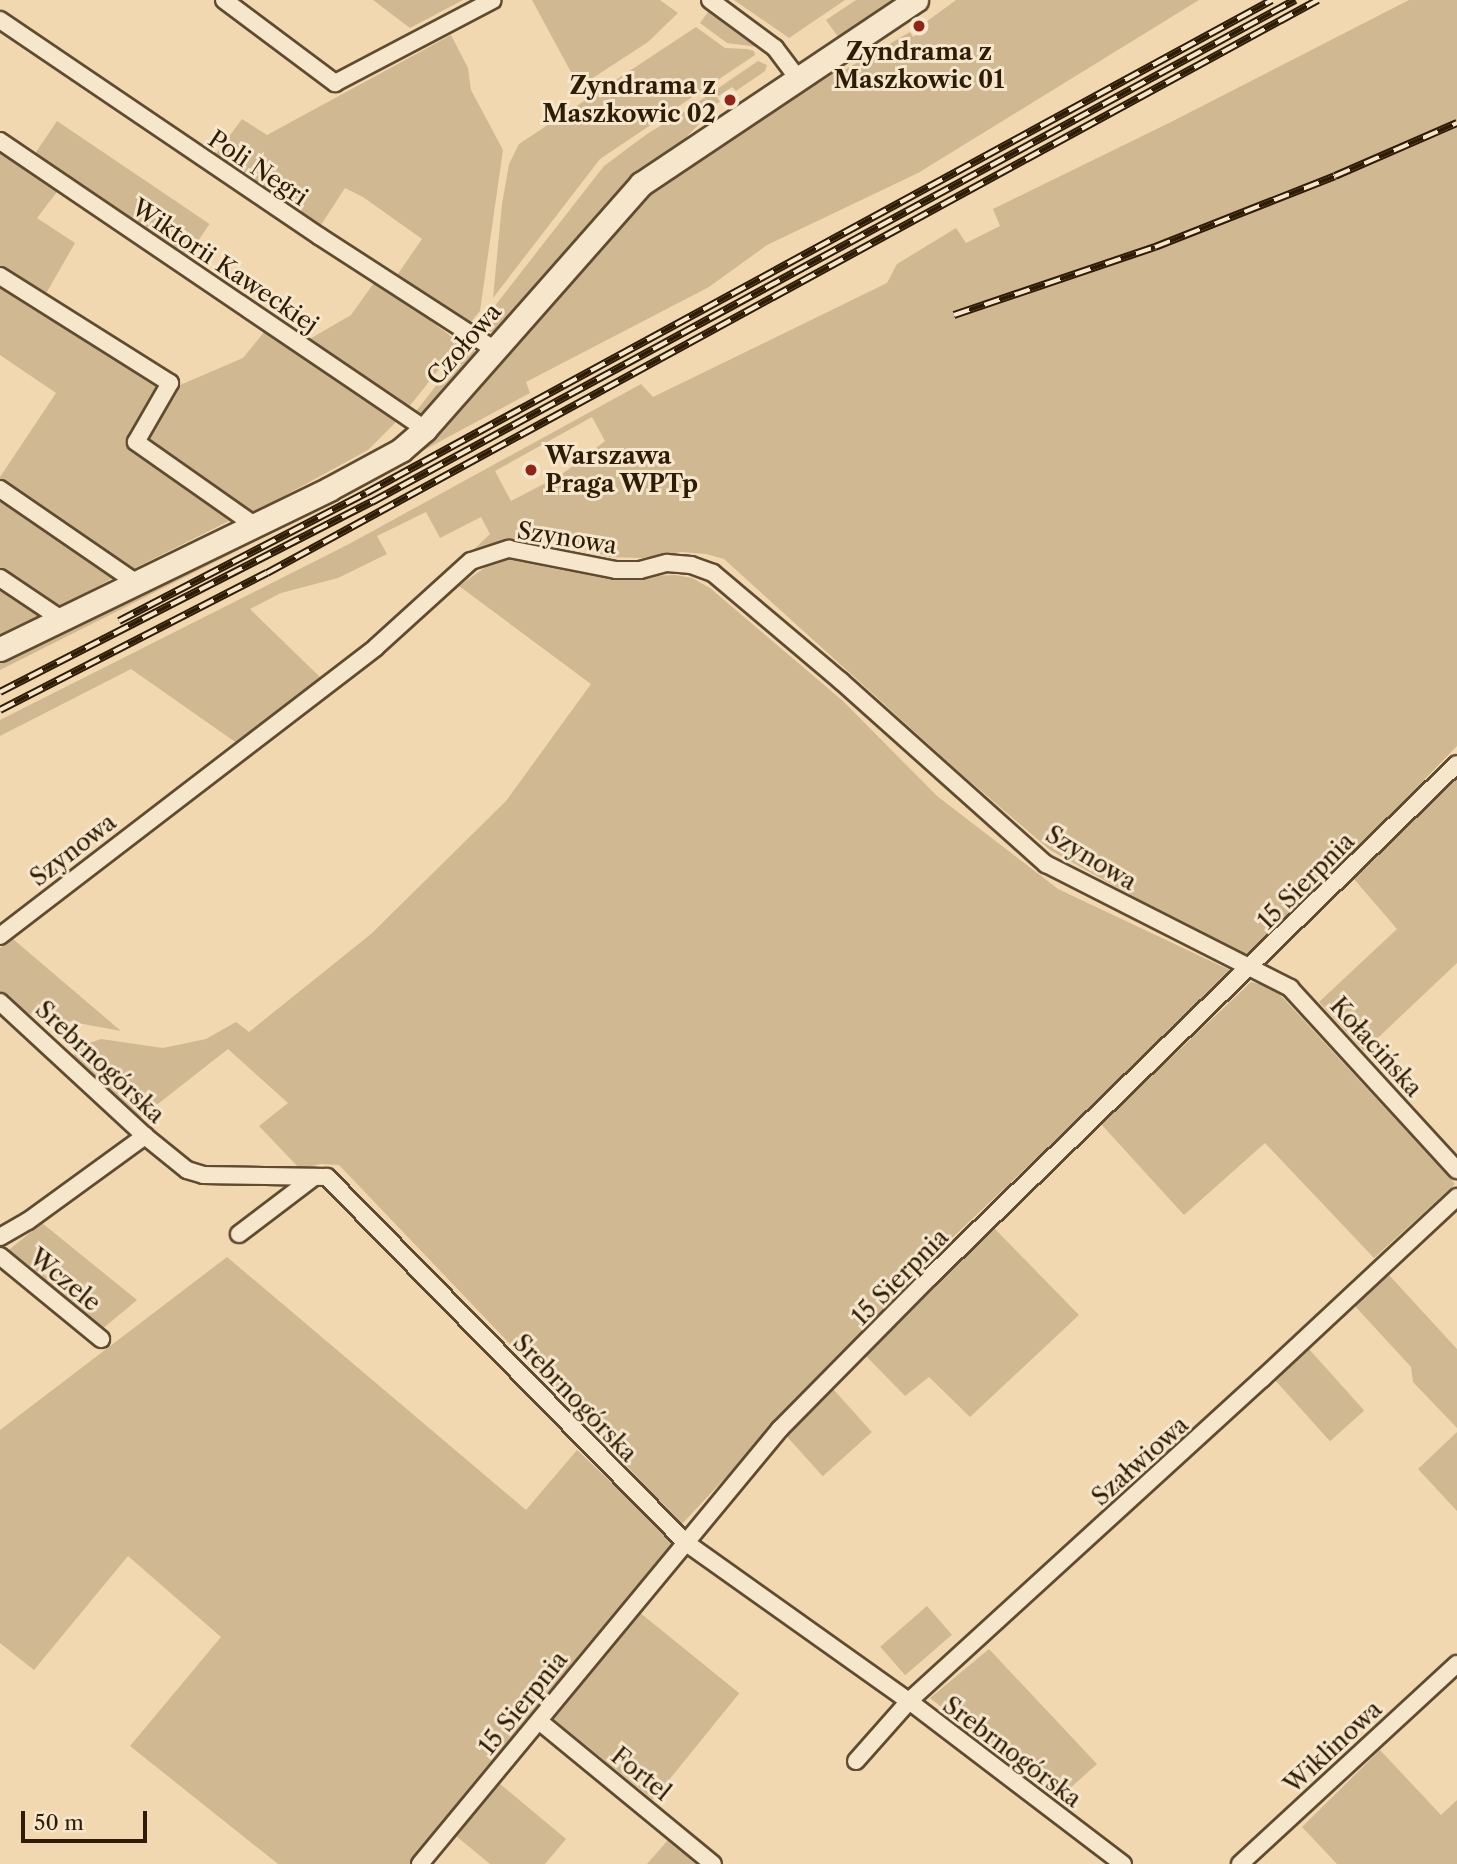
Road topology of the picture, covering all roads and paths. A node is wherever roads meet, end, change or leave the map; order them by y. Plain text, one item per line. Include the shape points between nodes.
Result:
1 (224, 0) edge
2 (493, 0) edge
3 (710, 0) edge
4 (916, 0) edge
5 (0, 20) edge
6 (798, 78) junction
7 (0, 141) edge
8 (0, 276) edge
9 (494, 349) junction
10 (425, 429) junction
11 (0, 489) edge
12 (254, 525) junction
13 (0, 578) edge
14 (137, 583) junction
15 (61, 619) junction
16 (0, 649) edge
17 (1457, 764) edge
18 (0, 936) edge
19 (1250, 969) junction
20 (0, 1002) edge
21 (145, 1136) junction
22 (1457, 1170) edge
23 (314, 1177) junction
24 (1457, 1197) edge
25 (239, 1234) dead end
26 (0, 1237) edge
27 (0, 1256) edge
28 (101, 1339) dead end
29 (685, 1542) junction
30 (1457, 1664) edge
31 (909, 1701) junction
32 (538, 1720) junction
33 (856, 1761) dead end
34 (420, 1864) edge
35 (713, 1864) edge
36 (1123, 1864) edge
37 (1240, 1864) edge

1 - 2 street via 335,83
3 - 6 street via 775,48
4 - 6 street, Czołowa
5 - 9 street, Poli Negri
6 - 9 street, Czołowa via 641,184
7 - 10 street, Wiktorii Kaweckiej
8 - 12 street via 170,383 136,442
9 - 10 street, Czołowa
10 - 12 street, Czołowa via 382,462
11 - 14 street
12 - 14 street, Czołowa
13 - 15 street
14 - 15 street, Czołowa
15 - 16 street, Czołowa
17 - 19 street, 15 Sierpnia
18 - 19 street, Szynowa via 376,647 471,561 509,549 616,570 667,563 713,573 1046,864
19 - 22 street, Kołacińska via 1293,990
19 - 29 street, 15 Sierpnia via 780,1429
20 - 21 street, Srebrnogórska
21 - 23 street, Srebrnogórska via 187,1170 203,1175
21 - 26 street
23 - 25 street
23 - 29 street, Srebrnogórska via 327,1177
24 - 31 street, Szałwiowa
27 - 28 street, Wczele
29 - 31 street, Srebrnogórska
29 - 32 street, 15 Sierpnia
30 - 37 street, Wiklinowa
31 - 33 street, Szałwiowa
31 - 36 street, Srebrnogórska
32 - 34 street, 15 Sierpnia
32 - 35 street, Fortel

